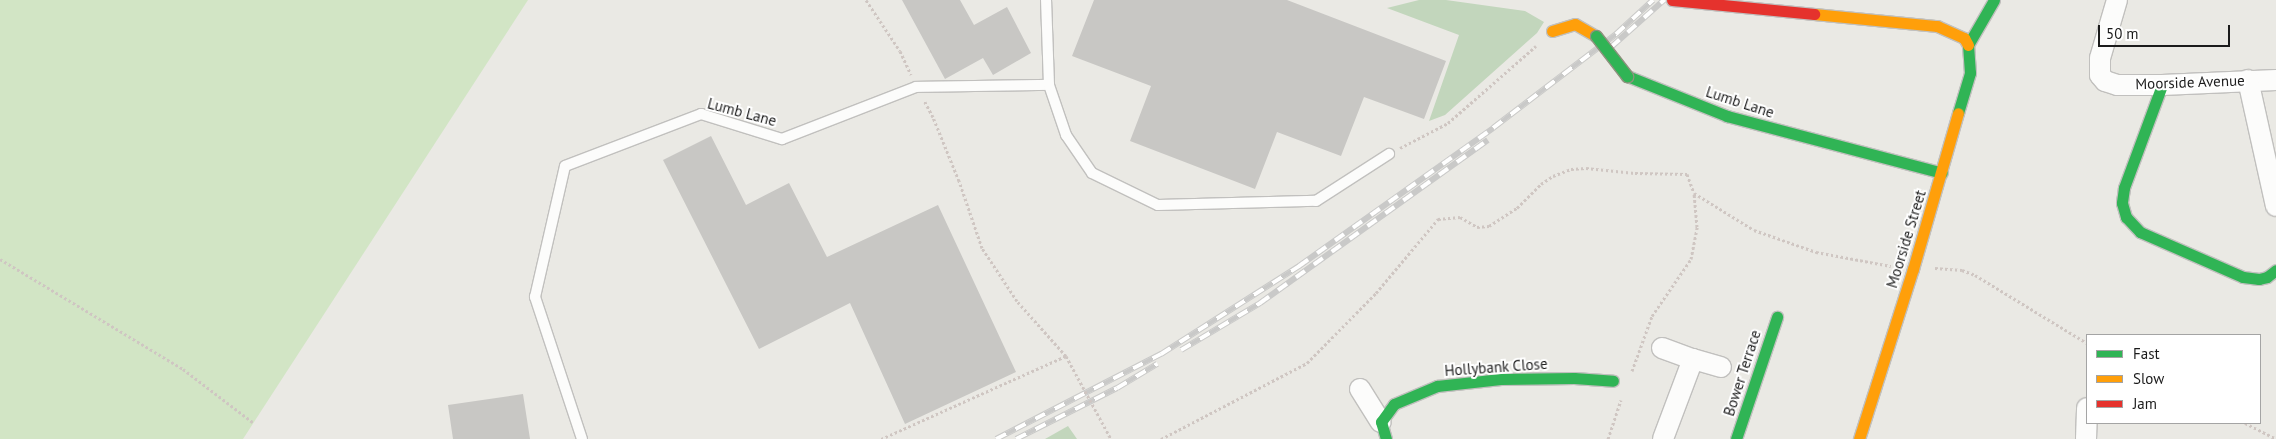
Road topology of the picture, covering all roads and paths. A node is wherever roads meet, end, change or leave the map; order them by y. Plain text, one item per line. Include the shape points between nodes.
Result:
1 (866, 0) edge
2 (1046, 0) edge
3 (1672, 0) edge
4 (1994, 0) edge
5 (2117, 0) edge
6 (1552, 32) joint
7 (1968, 45) junction
8 (2248, 80) junction
9 (2276, 80) edge
10 (1049, 85) junction
11 (2162, 85) junction
12 (916, 86) junction
13 (1389, 154) joint
14 (1942, 174) junction
15 (1694, 193) junction
16 (2276, 206) edge
17 (0, 259) edge
18 (1913, 269) junction
19 (2276, 270) edge
20 (1777, 317) dead end
21 (2086, 342) edge
22 (1662, 348) dead end
23 (1066, 356) junction
24 (1693, 359) junction
25 (1721, 367) dead end
26 (1630, 377) dead end
27 (1613, 381) dead end
28 (1360, 389) dead end
29 (1624, 395) dead end
30 (254, 423) dead end
31 (2086, 424) edge
32 (2247, 424) edge
33 (1384, 430) edge
34 (582, 439) edge
35 (881, 439) edge
36 (1111, 439) edge
37 (1160, 439) edge
38 (1608, 439) edge
39 (1663, 439) edge
40 (1736, 439) edge
41 (1859, 439) edge
42 (2086, 439) edge
43 (2276, 439) edge

1 - 12 path via 900,51
2 - 10 lane
3 - 7 street via 1937,26 1964,38
4 - 7 street
5 - 11 street, Moorside Avenue via 2100,58 2100,75 2105,81 2117,85
6 - 13 path via 1448,123
6 - 14 street, Lumb Lane, bridge via 1575,24 1596,36 1627,76 1727,116
7 - 14 street, Moorside Street via 1970,73
8 - 9 street, Moorside Avenue
8 - 11 street, Moorside Avenue
8 - 16 street
10 - 12 lane, Lumb Lane
10 - 13 lane via 1066,135 1092,173 1158,206 1316,200
11 - 19 street via 2124,188 2122,203 2126,217 2140,232 2243,276 2259,279
12 - 23 path via 933,117 982,248 1017,301
12 - 34 lane, Lumb Lane via 782,139 701,114 565,166 535,297
14 - 18 street, Moorside Street
15 - 18 path via 1754,230 1787,244 1865,263
15 - 26 path via 1697,227 1691,259 1652,316
15 - 37 path via 1687,174 1571,169 1541,184 1517,208 1489,226 1478,227 1460,217 1438,219 1376,293 1307,363
17 - 30 path via 183,369
18 - 21 path via 1962,270
18 - 41 street, Moorside Street
20 - 40 street, Bower Terrace
22 - 24 street
23 - 35 path
23 - 36 path, bridge
24 - 25 street
24 - 39 street
27 - 33 street, Hollybank Close via 1501,379 1437,386 1394,404
28 - 33 street
29 - 38 path
31 - 42 street
32 - 43 path

